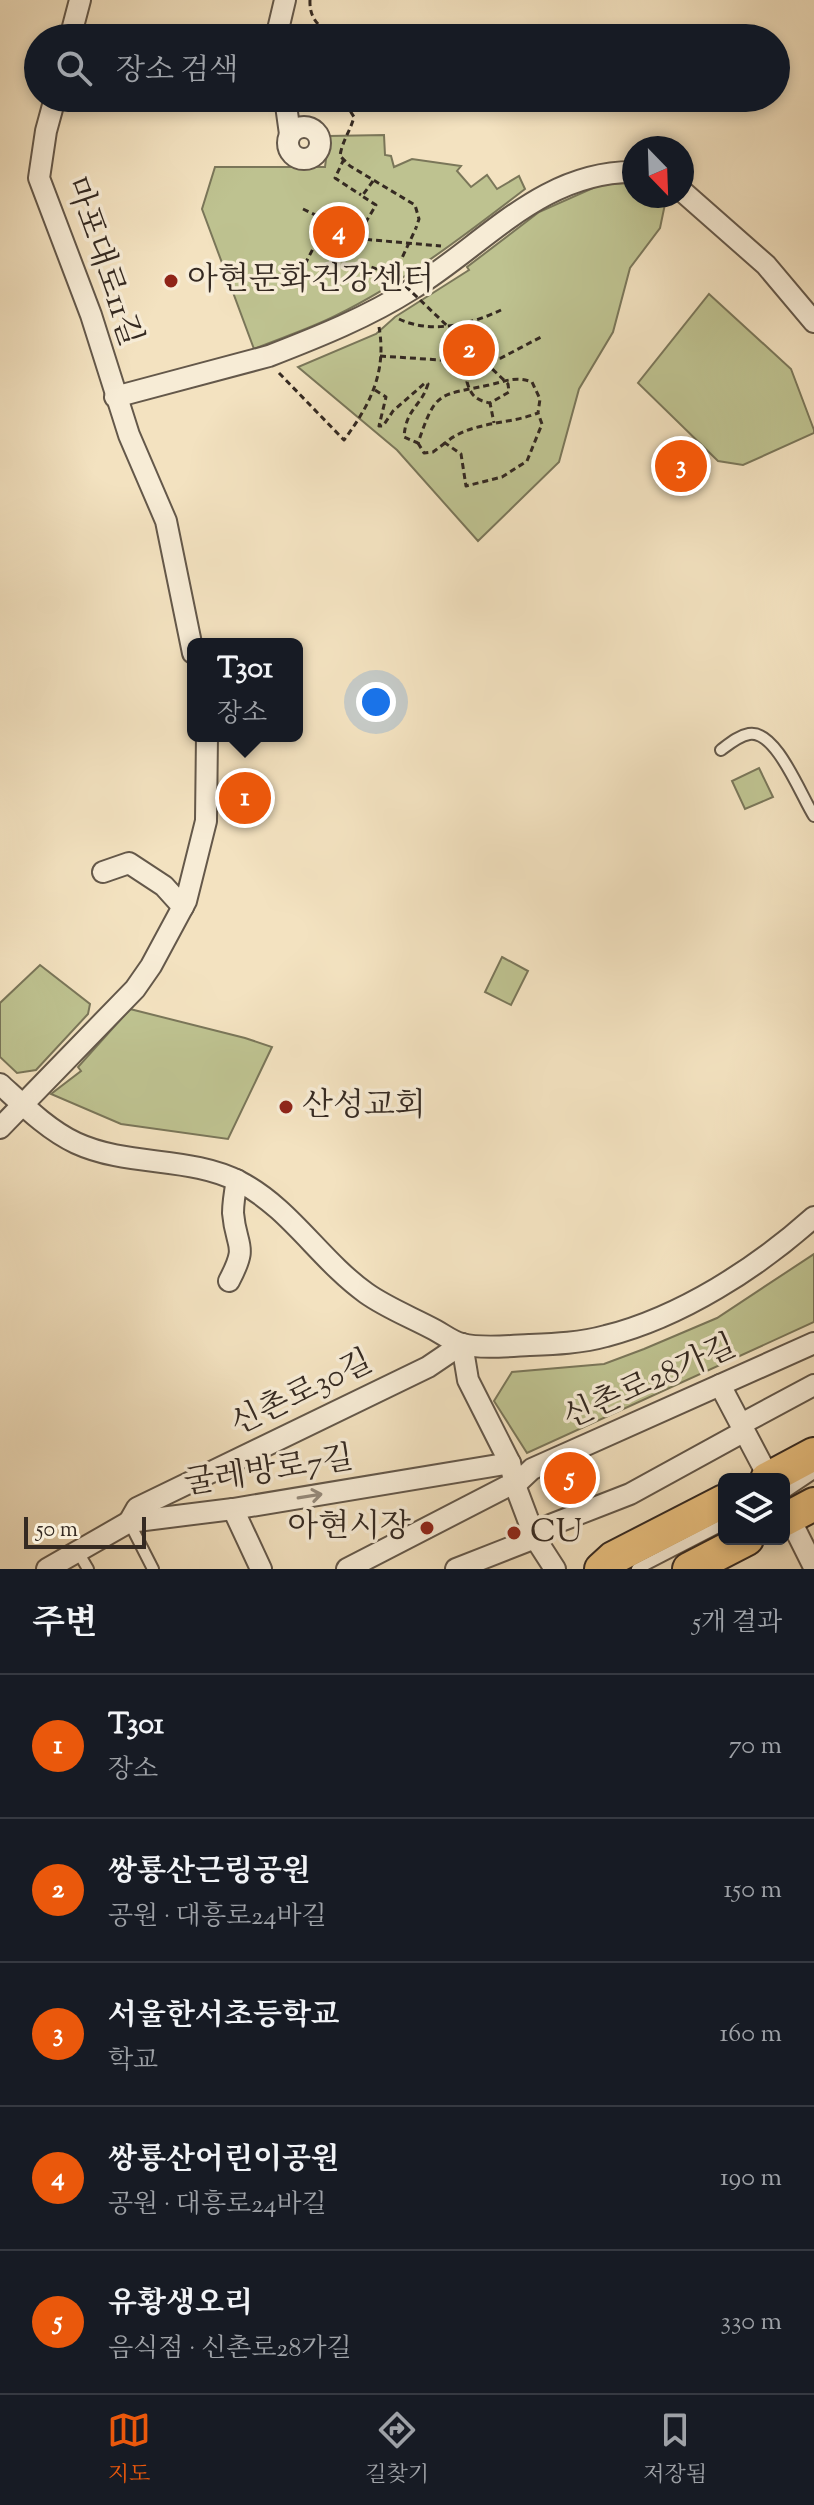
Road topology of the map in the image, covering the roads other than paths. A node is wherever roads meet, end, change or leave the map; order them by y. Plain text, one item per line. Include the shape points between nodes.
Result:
1 (80, 0) edge
2 (285, 0) edge
3 (74, 24) edge
4 (279, 24) edge
5 (51, 112) edge
6 (622, 174) edge
7 (694, 202) edge
8 (814, 322) edge
9 (115, 397) junction
10 (190, 638) edge
11 (207, 742) edge
12 (721, 750) dead end
13 (814, 816) edge
14 (103, 872) dead end
15 (183, 907) junction
16 (0, 1084) edge
17 (22, 1104) junction
18 (0, 1128) edge
19 (237, 1180) junction
20 (814, 1217) edge
21 (229, 1281) dead end
22 (814, 1343) edge
23 (462, 1344) junction
24 (720, 1385) junction
25 (814, 1385) edge
26 (743, 1432) junction
27 (814, 1454) edge
28 (510, 1463) junction
29 (768, 1473) edge
30 (814, 1473) edge
31 (515, 1485) junction
32 (790, 1489) edge
33 (790, 1493) edge
34 (718, 1504) edge
35 (233, 1509) junction
36 (790, 1512) edge
37 (129, 1522) junction
38 (718, 1527) edge
39 (535, 1538) junction
40 (735, 1545) edge
41 (83, 1560) edge
42 (814, 1567) edge
43 (47, 1569) edge
44 (153, 1569) edge
45 (261, 1569) edge
46 (347, 1569) edge
47 (456, 1569) edge
48 (555, 1569) edge
49 (601, 1569) edge
50 (637, 1569) edge
51 (689, 1569) edge

1 - 3 street
2 - 4 street
5 - 9 street, 마포대로11길 via 39,178 91,315
6 - 9 street via 572,183 526,204 380,308 269,356
7 - 8 street via 766,265
9 - 10 street, 마포대로11길 via 166,521
11 - 15 street via 206,821
12 - 13 lane via 750,733 763,736 778,751
14 - 15 street via 129,863 164,886
15 - 17 street via 135,989
16 - 17 street, 신촌로30길
17 - 18 street
17 - 19 street, 신촌로30길 via 77,1144
19 - 21 street via 233,1210 240,1259
19 - 23 street, 신촌로30길 via 270,1199 340,1273 369,1295
20 - 23 street via 722,1286 645,1323 568,1343
22 - 24 street, 신촌로28가길
23 - 28 street via 468,1380
23 - 37 street, 신촌로30길 via 428,1367 137,1508
24 - 26 street
24 - 31 street, 신촌로28가길 via 532,1469
25 - 26 street via 745,1422
26 - 29 street
26 - 39 street via 630,1494 540,1529
27 - 32 main road
28 - 31 street
35 -> 28 street, 굴레방로7길
30 - 33 lane
31 - 39 street
31 - 46 street, 신촌로28가길
34 - 49 main road
35 - 37 street, 굴레방로7길
35 - 45 street
36 - 42 street
37 - 41 street, 굴레방로7길
37 - 44 lane
38 - 50 lane
39 - 47 street
39 - 48 street
40 - 51 main road
41 - 43 street, 굴레방로7길

